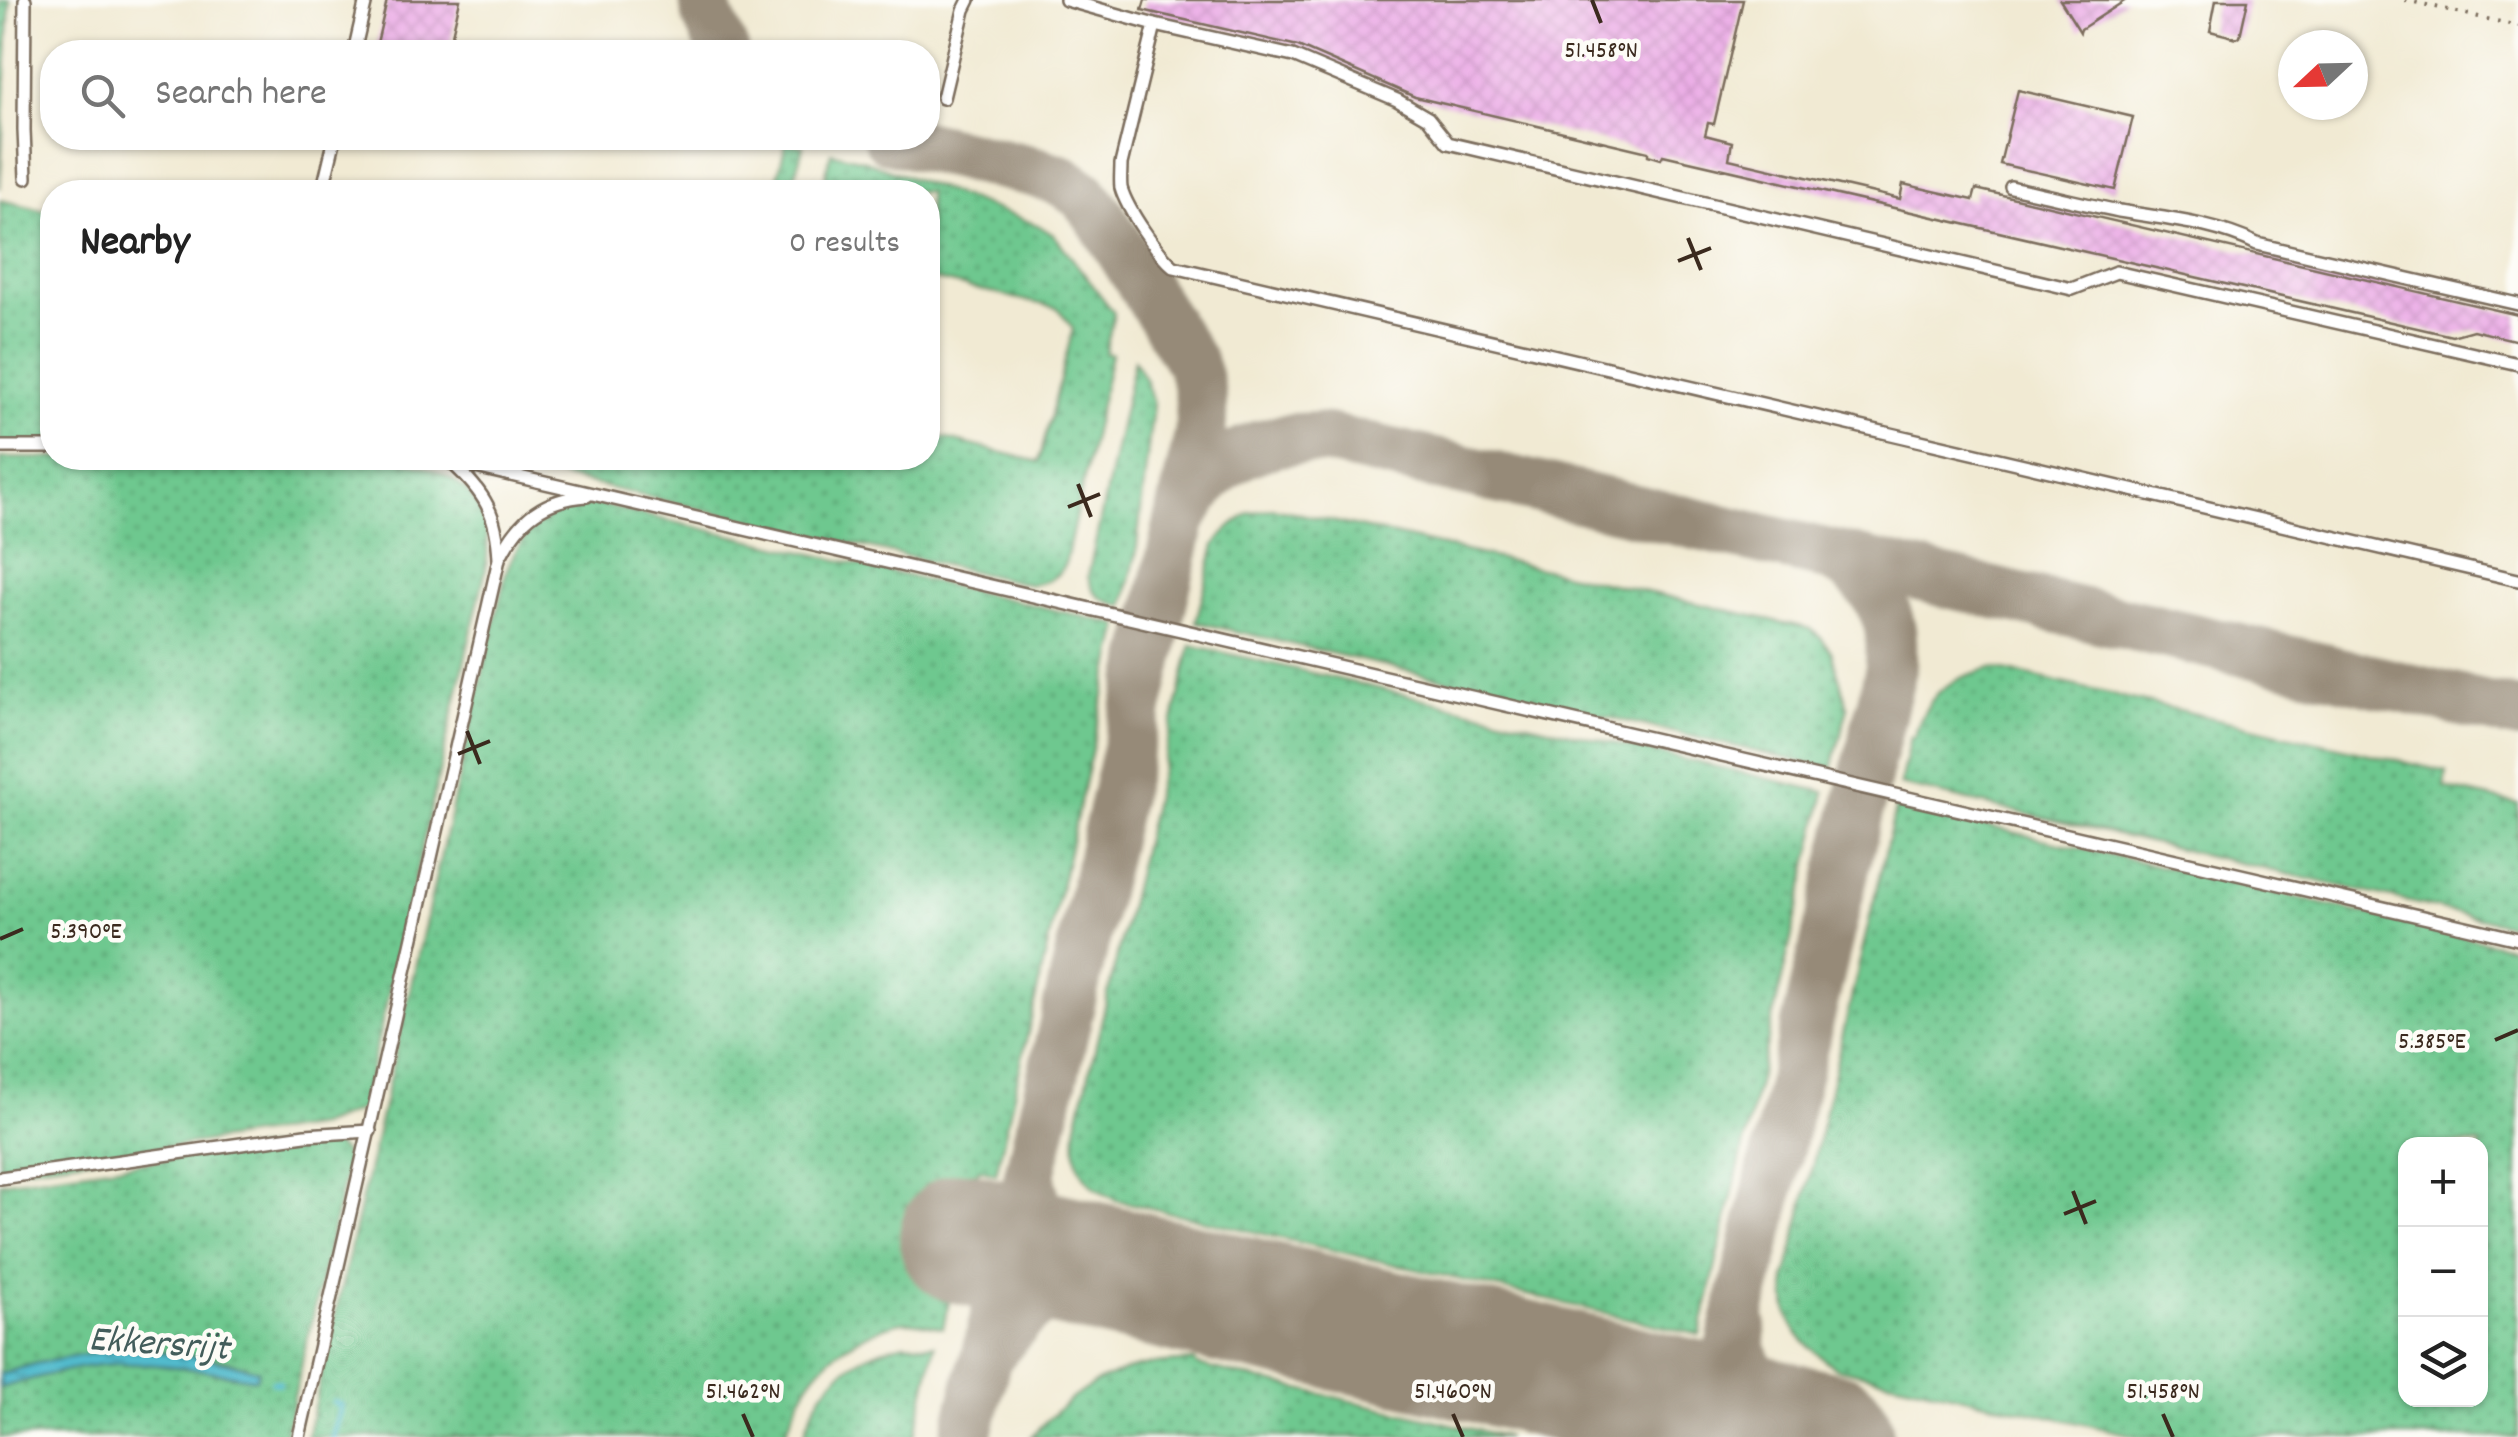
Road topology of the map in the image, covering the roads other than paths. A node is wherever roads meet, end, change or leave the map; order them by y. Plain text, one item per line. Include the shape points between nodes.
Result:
1 (26, 0) edge
2 (366, 0) edge
3 (969, 0) edge
4 (1066, 0) edge
5 (1154, 26) junction
6 (357, 40) edge
7 (943, 98) dead end
8 (332, 150) edge
9 (26, 178) dead end
10 (325, 180) edge
11 (2010, 187) dead end
12 (2518, 304) edge
13 (2518, 364) edge
14 (0, 447) edge
15 (40, 447) edge
16 (458, 470) edge
17 (492, 470) edge
18 (602, 495) junction
19 (499, 559) junction
20 (2518, 580) edge
21 (2518, 939) edge
22 (370, 1131) junction
23 (0, 1178) edge
24 (299, 1437) edge

1 - 9 lane
2 - 6 lane
3 - 7 lane
4 - 5 lane
5 - 13 lane via 1292,56 1397,100 1428,118 1448,143 2072,289 2116,272
5 - 20 lane via 1120,185 1174,267
8 - 10 lane
11 - 12 lane via 2194,223 2257,244
14 - 15 lane
16 - 19 lane via 489,507
17 - 18 lane
18 - 19 lane via 568,498 536,511 512,533
18 - 21 lane
19 - 22 lane
22 - 23 lane
22 - 24 lane

